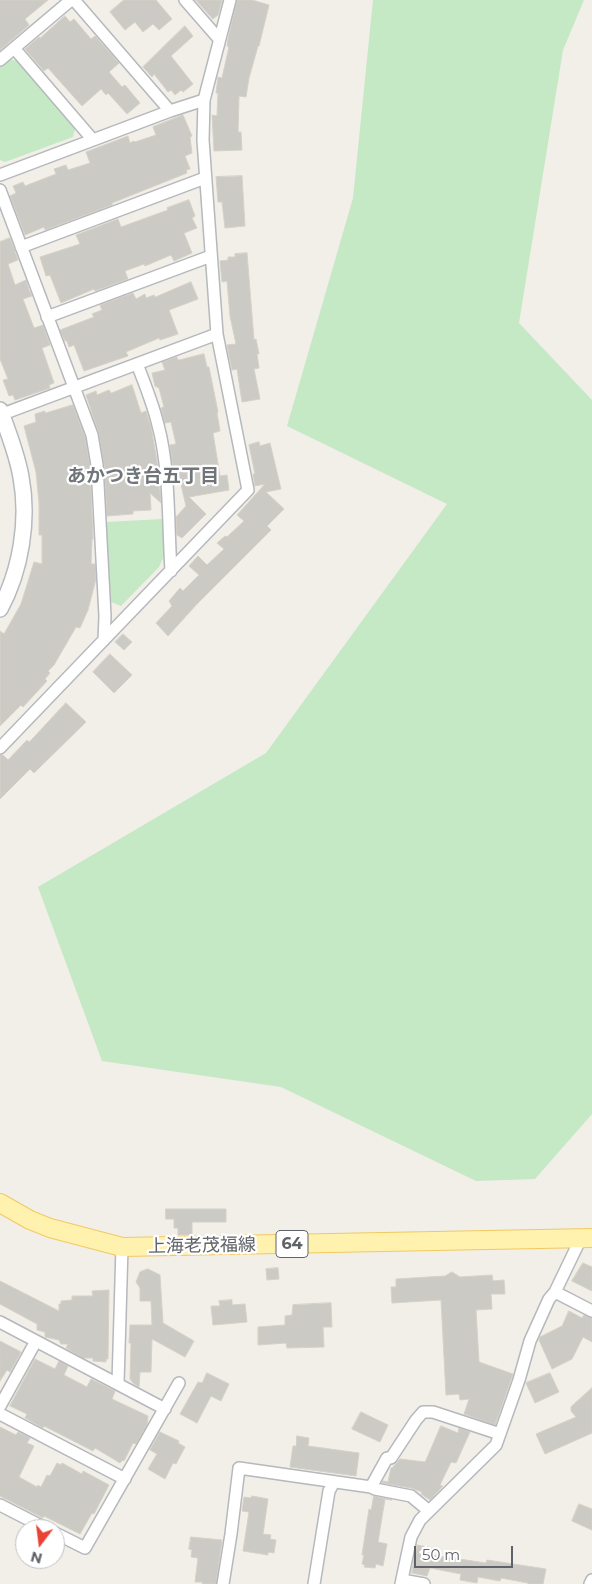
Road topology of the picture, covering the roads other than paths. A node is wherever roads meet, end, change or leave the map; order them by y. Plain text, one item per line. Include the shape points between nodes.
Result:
1 (70, 0) edge
2 (74, 0) edge
3 (185, 0) edge
4 (230, 0) edge
5 (219, 39) junction
6 (14, 48) junction
7 (0, 60) edge
8 (204, 100) junction
9 (170, 110) junction
10 (93, 140) junction
11 (0, 175) edge
12 (205, 178) junction
13 (0, 190) edge
14 (21, 247) junction
15 (211, 256) junction
16 (47, 317) junction
17 (217, 334) junction
18 (137, 364) junction
19 (75, 387) junction
20 (0, 413) edge
21 (171, 570) junction
22 (0, 609) edge
23 (104, 640) junction
24 (0, 748) edge
25 (0, 1203) edge
26 (586, 1238) edge
27 (122, 1247) junction
28 (555, 1292) junction
29 (592, 1311) edge
30 (0, 1322) edge
31 (36, 1341) junction
32 (118, 1383) junction
33 (179, 1383) dead end
34 (0, 1406) edge
35 (165, 1409) junction
36 (0, 1414) edge
37 (500, 1434) junction
38 (125, 1479) junction
39 (334, 1482) junction
40 (371, 1487) junction
41 (0, 1505) edge
42 (428, 1511) junction
43 (27, 1519) edge
44 (65, 1538) edge
45 (592, 1580) edge
46 (401, 1582) edge
47 (223, 1584) edge
48 (314, 1584) edge
49 (424, 1584) edge
50 (590, 1584) edge

1 - 6 street
2 - 9 street
3 - 5 street
4 - 5 street
5 - 8 street
6 - 7 street
6 - 10 street
8 - 9 street
8 - 12 street
9 - 10 street
10 - 11 street
12 - 14 street
12 - 15 street
13 - 14 street
14 - 16 street
15 - 16 street
15 - 17 street
16 - 19 street
17 - 18 street
17 - 21 street via 248,490
18 - 19 street
18 - 21 street via 149,395 165,466
19 - 20 street
19 - 23 street via 92,435 98,465
20 - 22 street via 21,474 24,509 15,571
21 - 23 street
23 - 24 street
25 - 27 main road, 上海老茂福線 / 64 via 50,1228
26 - 27 main road, 上海老茂福線 / 64
26 - 28 street
27 - 32 street
28 - 29 street
28 - 37 street via 530,1341
30 - 31 street
31 - 32 street
31 - 34 street
32 - 35 street
33 - 35 street
35 - 38 street
36 - 38 street
37 - 40 street via 433,1412 423,1412 391,1458 382,1464
37 - 42 street via 494,1448
38 - 44 street via 85,1548
39 - 40 street
39 - 47 street via 239,1468
39 - 48 street via 329,1491
40 - 42 street via 411,1496
41 - 43 street
42 - 46 street via 411,1537
45 - 50 street
46 - 49 street

